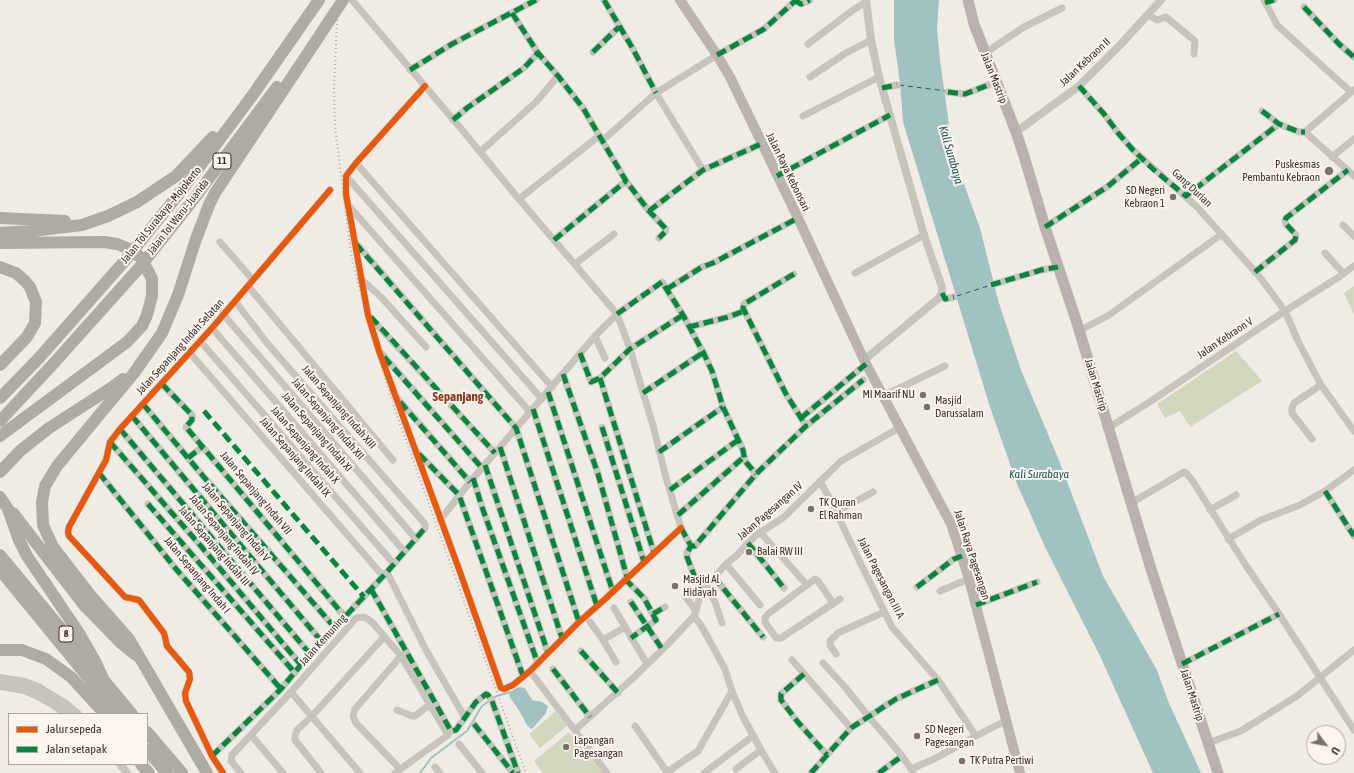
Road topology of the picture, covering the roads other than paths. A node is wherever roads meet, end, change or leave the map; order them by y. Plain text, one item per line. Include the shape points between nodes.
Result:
1 (319, 0) edge
2 (341, 0) edge
3 (352, 0) edge
4 (536, 0) edge
5 (604, 0) edge
6 (680, 0) edge
7 (810, 0) edge
8 (968, 0) edge
9 (1161, 0) edge
10 (1274, 0) edge
11 (795, 1) edge
12 (866, 1) edge
13 (1265, 2) edge
14 (1304, 7) dead end
15 (1062, 8) dead end
16 (512, 13) junction
17 (1148, 15) junction
18 (620, 27) junction
19 (870, 40) junction
20 (808, 44) dead end
21 (593, 52) dead end
22 (538, 53) junction
23 (985, 53) junction
24 (1194, 54) dead end
25 (304, 55) junction
26 (717, 55) junction
27 (1354, 57) edge
28 (410, 70) junction
29 (558, 76) junction
30 (810, 77) dead end
31 (879, 77) junction
32 (996, 82) junction
33 (897, 85) dead end
34 (425, 86) junction
35 (1079, 86) junction
36 (882, 88) junction
37 (1353, 91) edge
38 (948, 92) dead end
39 (656, 93) junction
40 (252, 96) junction
41 (1262, 110) dead end
42 (890, 115) junction
43 (803, 116) dead end
44 (453, 120) junction
45 (1279, 124) junction
46 (1016, 132) junction
47 (1305, 132) junction
48 (601, 139) junction
49 (1354, 139) edge
50 (761, 144) junction
51 (480, 152) junction
52 (1332, 157) junction
53 (1142, 158) junction
54 (356, 163) junction
55 (703, 170) junction
56 (1348, 170) junction
57 (346, 176) junction
58 (777, 176) junction
59 (1354, 176) edge
60 (626, 181) junction
61 (330, 190) dead end
62 (1186, 196) junction
63 (519, 200) junction
64 (347, 205) junction
65 (649, 211) junction
66 (108, 216) junction
67 (0, 218) edge
68 (798, 218) junction
69 (1343, 225) dead end
70 (1045, 227) junction
71 (0, 234) edge
72 (614, 234) dead end
73 (1222, 234) junction
74 (924, 235) junction
75 (1354, 236) edge
76 (659, 238) dead end
77 (554, 240) junction
78 (354, 241) junction
79 (220, 242) dead end
80 (0, 243) edge
81 (1325, 253) dead end
82 (575, 264) junction
83 (1354, 266) edge
84 (0, 267) edge
85 (1058, 267) junction
86 (1255, 272) junction
87 (855, 273) dead end
88 (794, 274) dead end
89 (1344, 274) junction
90 (361, 279) junction
91 (251, 283) junction
92 (991, 285) dead end
93 (667, 289) junction
94 (942, 293) junction
95 (954, 297) dead end
96 (235, 301) junction
97 (744, 311) junction
98 (1285, 311) junction
99 (223, 314) junction
100 (617, 314) junction
101 (368, 315) junction
102 (683, 315) junction
103 (689, 327) junction
104 (212, 328) junction
105 (1079, 331) junction
106 (595, 336) junction
107 (200, 341) junction
108 (426, 347) dead end
109 (630, 349) junction
110 (150, 351) junction
111 (379, 351) junction
112 (704, 352) junction
113 (190, 353) junction
114 (580, 353) junction
115 (605, 358) dead end
116 (865, 362) junction
117 (0, 365) edge
118 (945, 366) dead end
119 (563, 374) junction
120 (600, 378) junction
121 (863, 380) dead end
122 (162, 384) junction
123 (1321, 385) junction
124 (550, 389) junction
125 (643, 393) junction
126 (395, 396) junction
127 (883, 396) junction
128 (0, 398) edge
129 (542, 399) junction
130 (143, 404) junction
131 (723, 407) junction
132 (532, 411) junction
133 (132, 416) junction
134 (801, 418) junction
135 (0, 421) edge
136 (806, 426) junction
137 (602, 427) dead end
138 (516, 428) junction
139 (899, 428) junction
140 (1108, 428) junction
141 (120, 429) junction
142 (1354, 431) edge
143 (0, 436) edge
144 (1312, 439) dead end
145 (738, 440) junction
146 (110, 442) junction
147 (202, 447) junction
148 (500, 447) junction
149 (414, 448) junction
150 (659, 452) junction
151 (495, 453) junction
152 (744, 457) junction
153 (188, 458) junction
154 (393, 460) dead end
155 (483, 466) junction
156 (1354, 470) edge
157 (1, 471) edge
158 (99, 473) junction
159 (756, 474) junction
160 (472, 480) junction
161 (820, 481) junction
162 (670, 490) junction
163 (1325, 491) junction
164 (873, 492) dead end
165 (459, 495) junction
166 (1236, 495) dead end
167 (2, 499) edge
168 (1131, 503) junction
169 (148, 504) dead end
170 (1210, 510) junction
171 (836, 512) junction
172 (678, 515) junction
173 (440, 520) junction
174 (682, 528) junction
175 (760, 532) junction
176 (1354, 536) edge
177 (416, 539) junction
178 (1228, 539) junction
179 (748, 543) junction
180 (690, 549) junction
181 (404, 551) junction
182 (654, 553) junction
183 (0, 555) edge
184 (962, 556) junction
185 (644, 562) junction
186 (394, 564) junction
187 (726, 564) junction
188 (0, 570) edge
189 (385, 574) junction
190 (714, 577) junction
191 (969, 579) junction
192 (627, 580) junction
193 (1038, 582) dead end
194 (807, 585) junction
195 (917, 587) dead end
196 (784, 588) dead end
197 (371, 589) junction
198 (703, 589) junction
199 (940, 591) dead end
200 (613, 592) junction
201 (684, 596) dead end
202 (840, 599) dead end
203 (631, 602) dead end
204 (833, 603) junction
205 (760, 605) dead end
206 (976, 605) junction
207 (597, 606) junction
208 (665, 607) dead end
209 (614, 608) dead end
210 (884, 612) junction
211 (695, 613) junction
212 (653, 614) junction
213 (1279, 614) junction
214 (345, 617) junction
215 (578, 622) junction
216 (590, 622) dead end
217 (722, 623) dead end
218 (648, 626) junction
219 (625, 627) junction
220 (335, 628) junction
221 (384, 637) junction
222 (763, 637) dead end
223 (562, 638) junction
224 (631, 638) junction
225 (603, 640) junction
226 (322, 642) junction
227 (662, 649) junction
228 (0, 650) edge
229 (1354, 650) edge
230 (581, 651) dead end
231 (548, 653) junction
232 (310, 654) junction
233 (836, 654) dead end
234 (0, 656) edge
235 (401, 656) junction
236 (141, 659) junction
237 (792, 660) dead end
238 (616, 662) dead end
239 (823, 663) dead end
240 (538, 664) junction
241 (647, 664) junction
242 (1182, 664) junction
243 (301, 665) junction
244 (553, 669) dead end
245 (530, 671) junction
246 (295, 673) junction
247 (804, 674) junction
248 (523, 676) junction
249 (0, 678) edge
250 (1320, 678) junction
251 (938, 680) junction
252 (104, 681) junction
253 (0, 686) edge
254 (281, 689) junction
255 (732, 691) junction
256 (291, 692) junction
257 (618, 693) junction
258 (429, 705) junction
259 (398, 710) dead end
260 (65, 713) edge
261 (77, 713) edge
262 (98, 713) edge
263 (104, 713) edge
264 (117, 713) edge
265 (131, 713) edge
266 (312, 716) junction
267 (868, 716) junction
268 (590, 717) junction
269 (465, 718) junction
270 (1007, 720) junction
271 (474, 724) dead end
272 (635, 726) dead end
273 (851, 728) junction
274 (575, 730) junction
275 (1354, 730) edge
276 (148, 733) edge
277 (450, 733) junction
278 (251, 735) junction
279 (753, 736) junction
280 (976, 736) junction
281 (1208, 743) junction
282 (459, 744) dead end
283 (761, 750) junction
284 (148, 751) edge
285 (827, 755) junction
286 (212, 756) junction
287 (902, 756) junction
288 (121, 765) edge
289 (142, 765) edge
290 (435, 767) dead end
291 (736, 769) dead end
292 (397, 771) edge
293 (912, 771) edge
294 (127, 773) edge
295 (149, 773) edge
296 (167, 773) edge
297 (182, 773) edge
298 (207, 773) edge
299 (223, 773) edge
300 (241, 773) edge
301 (282, 773) edge
302 (321, 773) edge
303 (360, 773) edge
304 (440, 773) edge
305 (482, 773) edge
306 (513, 773) edge
307 (518, 773) edge
308 (607, 773) edge
309 (666, 773) edge
310 (704, 773) edge
311 (775, 773) edge
312 (811, 773) edge
313 (879, 773) edge
314 (1020, 773) edge
315 (1218, 773) edge

1 - 40 highway, Jalan Tol Surabaya–Mojokerto / 11
2 - 25 highway, Jalan Tol Waru–Juanda / 11, bridge
3 - 28 street
4 - 16 street
5 - 18 street
6 - 26 main road, Jalan Raya Kebonsari
7 - 11 street via 801,4
8 - 23 main road, Jalan Mastrip
9 - 17 street, Jalan Kebraon II
10 - 13 street
11 - 26 street via 764,29
12 - 19 street
12 - 20 street
13 - 37 street via 1277,24
14 - 27 street
15 - 23 street via 1024,27
16 - 22 street
16 - 28 street via 452,44
17 - 24 street via 1157,20 1166,17 1195,41
17 - 35 street, Jalan Kebraon II
18 - 21 street
18 - 39 street
19 - 30 street
19 - 31 street
22 - 29 street
22 - 44 street via 524,68
23 - 32 main road, Jalan Mastrip
25 - 110 highway via 215,193 196,239 170,316
25 - 135 highway, Jalan Tol Waru–Juanda / 11, bridge via 139,268
26 - 39 street
26 - 50 main road, Jalan Raya Kebonsari
28 - 34 street
29 - 48 street via 583,108
29 - 51 street via 536,102
31 - 36 street
31 - 43 street
32 - 38 street via 965,94
32 - 46 main road, Jalan Mastrip
33 - 36 street
34 - 44 street
34 - 54 street
35 - 46 street, Jalan Kebraon II
35 - 53 street, Gang Durian
36 - 42 street
37 - 47 street
39 - 48 street
39 - 55 street
40 - 66 highway via 176,176 137,202
40 - 128 highway, Jalan Tol Surabaya–Mojokerto / 11 via 133,252
41 - 45 street
42 - 58 street
42 - 74 street
44 - 51 street
45 - 47 street
45 - 62 street
46 - 70 main road, Jalan Mastrip
47 - 52 street
48 - 60 street
48 - 63 street
49 - 52 street
50 - 55 street
50 - 58 main road, Jalan Raya Kebonsari
51 - 63 street
52 - 56 street
53 - 62 street, Gang Durian
53 - 70 street via 1107,187
54 - 57 street
54 - 124 street
55 - 65 street
56 - 59 street
56 - 86 street via 1286,218 1286,224 1296,235 1295,240
57 - 64 street
57 - 129 street
58 - 68 main road, Jalan Raya Kebonsari
60 - 65 street
60 - 77 street
61 - 91 street, Jalan Sepanjang Indah Selatan
62 - 73 street, Gang Durian
63 - 77 street
64 - 78 street
64 - 132 street
65 - 76 street via 666,230
66 - 67 highway via 80,220
66 - 71 highway via 82,226
68 - 93 street via 702,267
68 - 116 main road, Jalan Raya Kebonsari
69 - 75 street
70 - 85 main road, Jalan Mastrip
72 - 82 street
73 - 86 street, Gang Durian
73 - 105 street via 1109,315
74 - 87 street
74 - 94 street via 940,277
77 - 82 street
78 - 90 street
78 - 138 street
79 - 91 street
80 - 143 highway via 117,244 140,257 152,279 152,296 147,316 142,326 127,342
81 - 89 street
82 - 100 street
83 - 89 street, Jalan Kebraon V
84 - 117 highway via 16,273 25,281 30,287 36,308 35,323 28,337
85 - 92 street
85 - 105 main road, Jalan Mastrip
86 - 98 street, Gang Durian
88 - 97 street via 744,304
89 - 98 street, Jalan Kebraon V
90 - 101 street
90 - 108 street
91 - 96 street, Jalan Sepanjang Indah Selatan
91 - 154 street
93 - 100 street via 662,282
93 - 102 street
94 - 95 street via 945,299
94 - 116 street
96 - 99 street, Jalan Sepanjang Indah Selatan
96 - 177 street, Jalan Sepanjang Indah XIII via 267,343 420,517 426,528
97 - 103 street
97 - 134 street
98 - 123 street, Gang Durian
98 - 140 street, Jalan Kebraon V
99 - 104 street, Jalan Sepanjang Indah Selatan
99 - 177 street, Jalan Sepanjang Indah XII
100 - 106 street
100 - 109 street
101 - 111 street
101 - 151 street
102 - 103 street
102 - 109 street
103 - 112 street
104 - 107 street, Jalan Sepanjang Indah Selatan
104 - 181 street, Jalan Sepanjang Indah XI
105 - 140 main road, Jalan Mastrip
106 - 114 street
106 - 115 street
107 - 113 street, Jalan Sepanjang Indah Selatan
107 - 186 street, Jalan Sepanjang Indah X
109 - 120 street
109 - 125 street
110 - 157 highway via 111,388 49,428 20,451
110 - 236 highway via 126,384 57,466 45,486 42,502 43,525 53,547 129,639
111 - 126 street
111 - 155 street
112 - 125 street
112 - 131 street
113 - 122 street, Jalan Sepanjang Indah Selatan
113 - 189 street, Jalan Sepanjang Indah IX
114 - 119 street
114 - 120 street via 591,382
116 - 127 main road, Jalan Raya Pagesangan
116 - 134 street
118 - 127 street
119 - 124 street
119 - 192 street via 598,474
120 - 182 street
121 - 136 street
122 - 130 street, Jalan Sepanjang Indah Selatan
122 - 147 street, Jalan Sepanjang Indah VII via 192,415 192,420 186,427
123 - 142 street, Gang Durian
123 - 144 street via 1294,403 1292,408 1292,413
124 - 129 street
124 - 200 street
125 - 150 street
126 - 149 street
126 - 160 street
127 - 139 main road, Jalan Raya Pagesangan
129 - 132 street
130 - 133 street, Jalan Sepanjang Indah Selatan
130 - 153 street
131 - 145 street
131 - 150 street
132 - 138 street
132 - 207 street
133 - 141 street, Jalan Sepanjang Indah Selatan
133 - 226 street, Jalan Sepanjang Indah V
134 - 136 street
136 - 159 street
137 - 185 street
138 - 148 street
138 - 215 street
139 - 161 street, Jalan Pagesangan IV via 840,462
139 - 184 main road, Jalan Raya Pagesangan via 951,524
140 - 168 main road, Jalan Mastrip
141 - 146 street, Jalan Sepanjang Indah Selatan
141 - 232 street, Jalan Sepanjang Indah IV
145 - 152 street
145 - 162 street
146 - 158 street, Jalan Sepanjang Indah Selatan via 106,460
146 - 243 street, Jalan Sepanjang Indah III
147 - 153 street
147 - 214 street, Jalan Sepanjang Indah VII
148 - 151 street
148 - 223 street
149 - 165 street
149 - 173 street
150 - 162 street
151 - 155 street
152 - 159 street
152 - 172 street
153 - 220 street
155 - 160 street
155 - 231 street
156 - 163 street
158 - 254 street, Jalan Sepanjang Indah I via 176,569
158 - 286 street, Jalan Sepanjang Indah Selatan via 69,527 69,536 125,597 139,600 164,633 168,646 189,672 186,701
159 - 180 street
160 - 165 street
160 - 240 street
161 - 171 street, Jalan Pagesangan III A
161 - 175 street, Jalan Pagesangan IV via 784,517
162 - 172 street
163 - 176 street
163 - 178 street via 1300,505 1261,520
164 - 171 street
165 - 173 street
165 - 248 street
166 - 170 street
167 - 236 highway via 84,605 121,643
167 - 252 highway via 27,556 79,633
168 - 170 street via 1184,472 1192,480
168 - 242 main road, Jalan Mastrip
169 - 246 street
170 - 178 street
171 - 210 street, Jalan Pagesangan III A
172 - 174 street
173 - 248 street via 500,688 513,685
174 - 180 street
174 - 182 street
175 - 179 street, Jalan Pagesangan IV
175 - 194 street
177 - 181 street
178 - 213 street
179 - 187 street, Jalan Pagesangan IV
179 - 196 street
180 - 198 street via 687,557
181 - 186 street
182 - 185 street
183 - 252 highway, 8
184 - 191 main road, Jalan Raya Pagesangan
184 - 195 street via 954,559
185 - 192 street
186 - 189 street
187 - 190 street, Jalan Pagesangan IV
187 - 205 street
188 - 264 highway, 8
189 - 197 street
189 - 269 street, Jalan Sepanjang Indah IX
190 - 198 street, Jalan Pagesangan IV
190 - 222 street
191 - 199 street
191 - 206 main road, Jalan Raya Pagesangan
192 - 200 street
192 - 212 street via 644,598
193 - 206 street
194 - 204 street via 816,579
194 - 204 street via 765,618 776,638 781,638
197 - 214 street
197 - 277 street
198 - 211 street, Jalan Pagesangan IV
198 - 217 street via 715,602
200 - 207 street
201 - 211 street
202 - 204 street
203 - 218 street
206 - 270 main road, Jalan Raya Pagesangan
207 - 215 street
208 - 212 street
209 - 219 street
210 - 233 street via 838,633 830,641
210 - 251 street, Jalan Pagesangan III A via 892,627
211 - 227 street, Jalan Pagesangan IV
211 - 255 street via 725,669
212 - 218 street via 656,621
213 - 242 street
213 - 250 street
214 - 220 street
215 - 223 street
216 - 225 street
218 - 224 street
218 - 227 street
219 - 224 street
219 - 225 street
220 - 226 street
221 - 235 street, Jalan Kemuning
221 - 256 street, Jalan Kemuning via 372,622 364,617 356,618
221 - 266 street
223 - 231 street
224 - 241 street
225 - 238 street
226 - 232 street
227 - 241 street, Jalan Pagesangan IV
228 - 263 highway via 22,650 46,659 71,676
229 - 250 street
230 - 257 street
231 - 240 street
232 - 243 street
234 - 262 highway via 15,656 47,666
235 - 258 street, Jalan Kemuning
235 - 292 street via 355,709 353,716 356,723
236 - 298 highway
237 - 247 street
239 - 267 street
240 - 245 street
241 - 257 street, Jalan Pagesangan IV
242 - 281 main road, Jalan Mastrip
243 - 246 street
244 - 268 street
245 - 248 street
245 - 274 street
246 - 254 street
247 - 273 street
247 - 285 street via 781,694 781,700
249 - 261 street via 38,687
250 - 275 street
250 - 281 street via 1242,731
251 - 267 street via 896,699
251 - 280 street, Jalan Pagesangan III A
252 - 265 highway, 8
253 - 260 street via 36,695
254 - 286 street
255 - 279 street
255 - 309 street via 698,751
256 - 266 street
256 - 278 street, Jalan Kemuning
257 - 268 street, Jalan Pagesangan IV
258 - 259 street via 415,716
258 - 277 street, Jalan Kemuning
266 - 302 street via 297,730 295,740
266 - 303 street
267 - 273 street
267 - 287 street
268 - 274 street, Jalan Pagesangan IV
269 - 277 street via 456,730
269 - 307 street via 476,702 488,694
270 - 280 street
270 - 314 main road, Jalan Raya Pagesangan
271 - 306 street
272 - 309 street
273 - 285 street
274 - 308 street
276 - 297 highway
277 - 292 street
278 - 300 street, Jalan Kemuning via 231,757 233,764
278 - 301 street
279 - 283 street
279 - 310 street
280 - 293 street
281 - 315 main road, Jalan Mastrip
282 - 305 street
283 - 291 street
283 - 311 street
284 - 296 highway
285 - 312 street
286 - 299 street
287 - 293 street
287 - 313 street
288 - 294 street
289 - 295 highway
290 - 304 street

